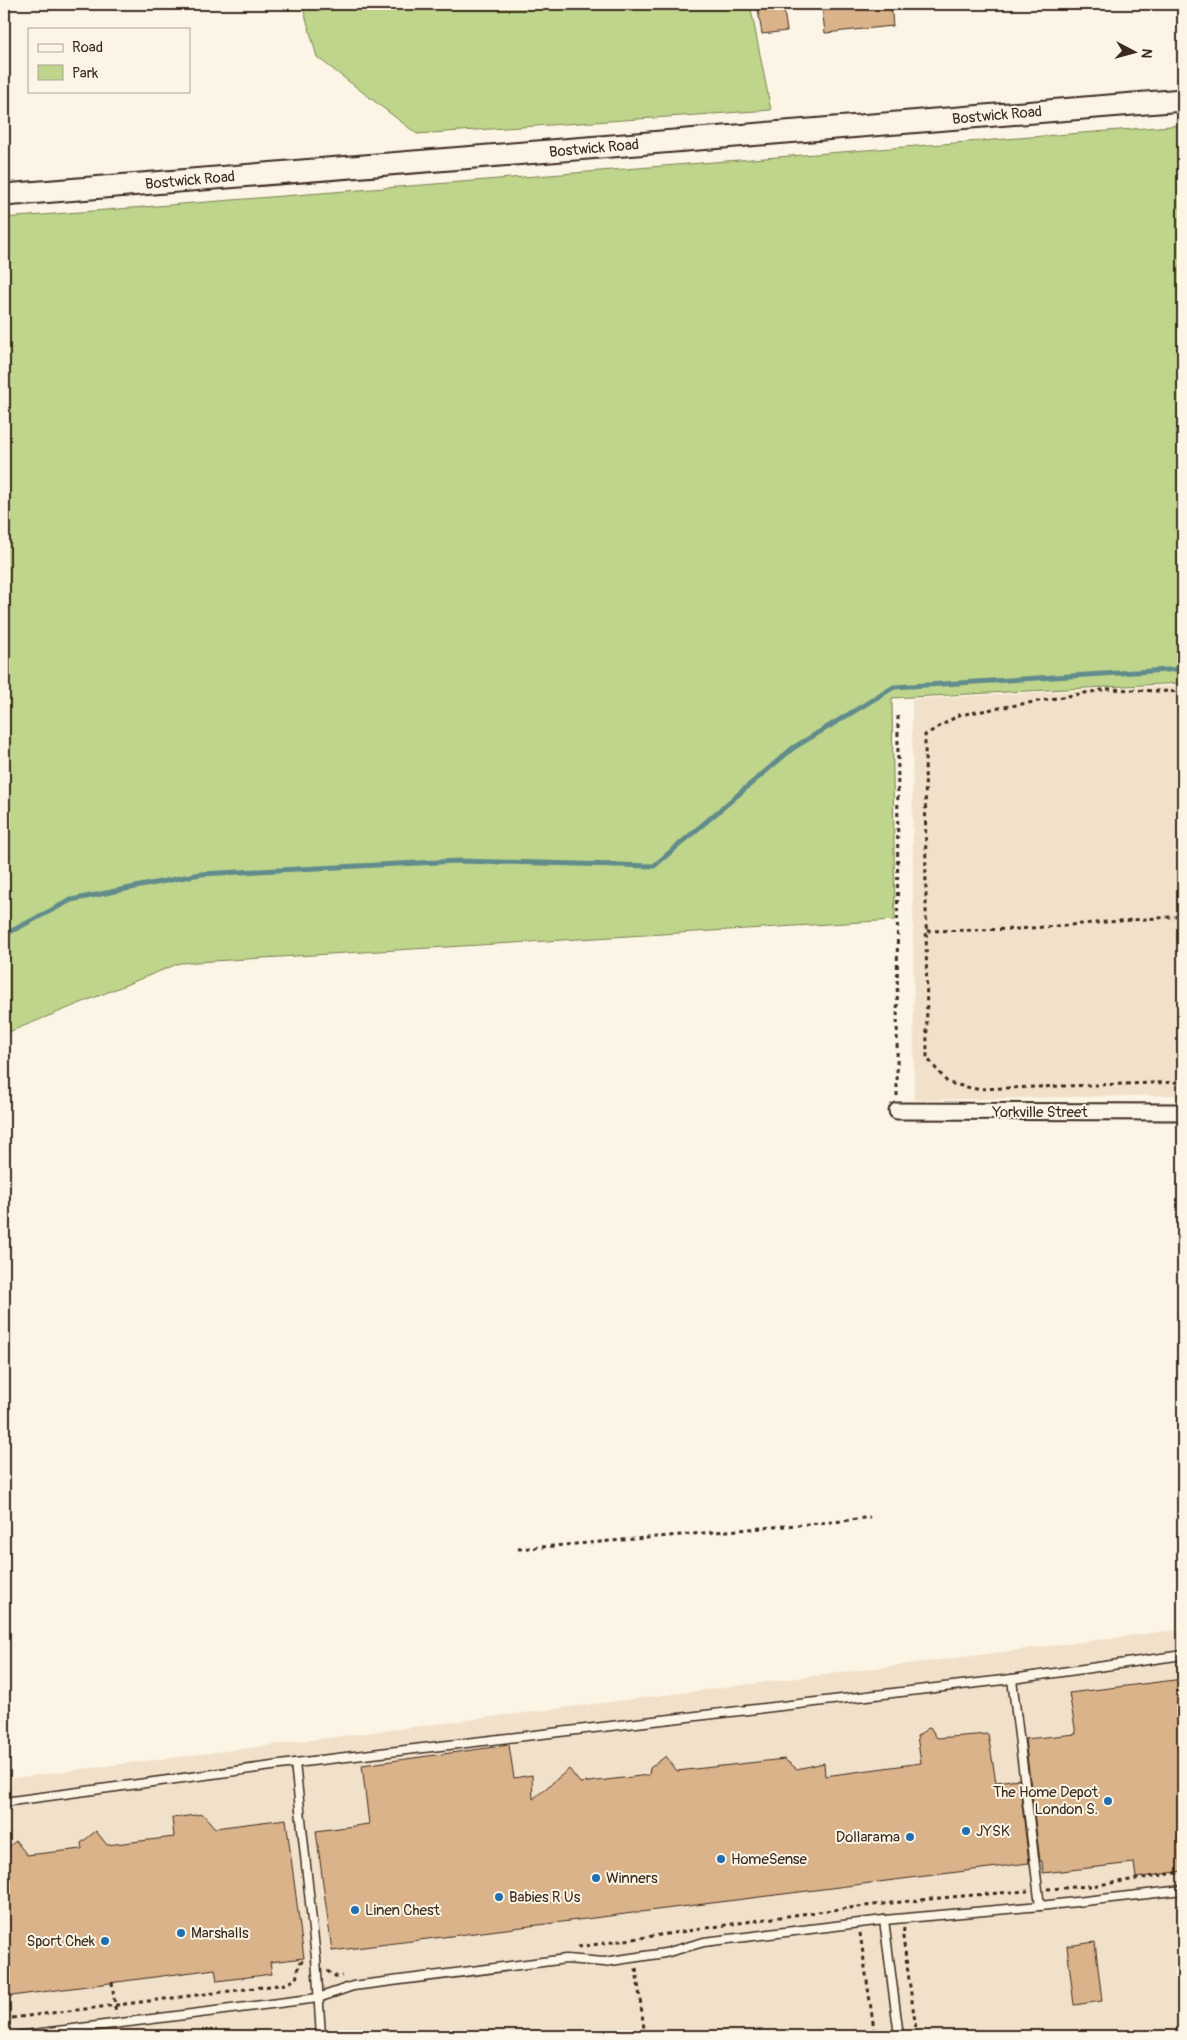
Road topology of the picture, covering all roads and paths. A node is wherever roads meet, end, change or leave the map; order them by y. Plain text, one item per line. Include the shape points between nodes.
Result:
1 (1183, 100) edge
2 (4, 195) edge
3 (1183, 692) edge
4 (898, 715) dead end
5 (1183, 916) edge
6 (927, 931) junction
7 (1183, 1082) edge
8 (897, 1112) joint
9 (1183, 1112) edge
10 (870, 1517) dead end
11 (518, 1549) dead end
12 (1183, 1655) edge
13 (1012, 1679) junction
14 (295, 1763) junction
15 (4, 1802) edge
16 (1183, 1872) edge
17 (1037, 1890) junction
18 (1183, 1890) edge
19 (907, 1901) junction
20 (1040, 1906) junction
21 (857, 1907) junction
22 (905, 1918) junction
23 (884, 1920) junction
24 (859, 1923) junction
25 (574, 1948) dead end
26 (316, 1958) junction
27 (634, 1958) junction
28 (345, 1976) dead end
29 (112, 1982) dead end
30 (318, 1998) junction
31 (115, 2006) junction
32 (4, 2019) edge
33 (117, 2023) junction
34 (18, 2036) edge
35 (321, 2036) edge
36 (645, 2036) edge
37 (875, 2036) edge
38 (899, 2036) edge
39 (917, 2036) edge

1 - 2 main road, Bostwick Road
3 - 6 path via 1108,689 959,715 925,735
4 - 8 path
5 - 6 path via 1019,929
6 - 7 path via 927,1058 948,1083 976,1089
8 - 9 street, Yorkville Street
10 - 11 path
12 - 13 lane
13 - 14 lane
13 - 17 lane
14 - 15 lane
14 - 26 lane
16 - 17 path via 1091,1886
17 - 19 path
17 - 20 lane
18 - 20 lane
19 - 21 path
19 - 22 path
20 - 22 lane
21 - 24 path
21 - 25 path
22 - 23 lane
22 - 39 path via 903,1937
23 - 24 lane
23 - 38 lane
24 - 27 lane via 704,1942 665,1954
24 - 37 path
26 - 28 path via 323,1957 326,1970 337,1977
26 - 30 lane
26 - 31 path via 300,1962 296,1979 286,1984
27 - 30 lane via 604,1962 566,1959 400,1980 353,1986
27 - 36 path
29 - 31 path
30 - 33 lane
30 - 35 lane
31 - 32 path
31 - 33 path
33 - 34 lane

